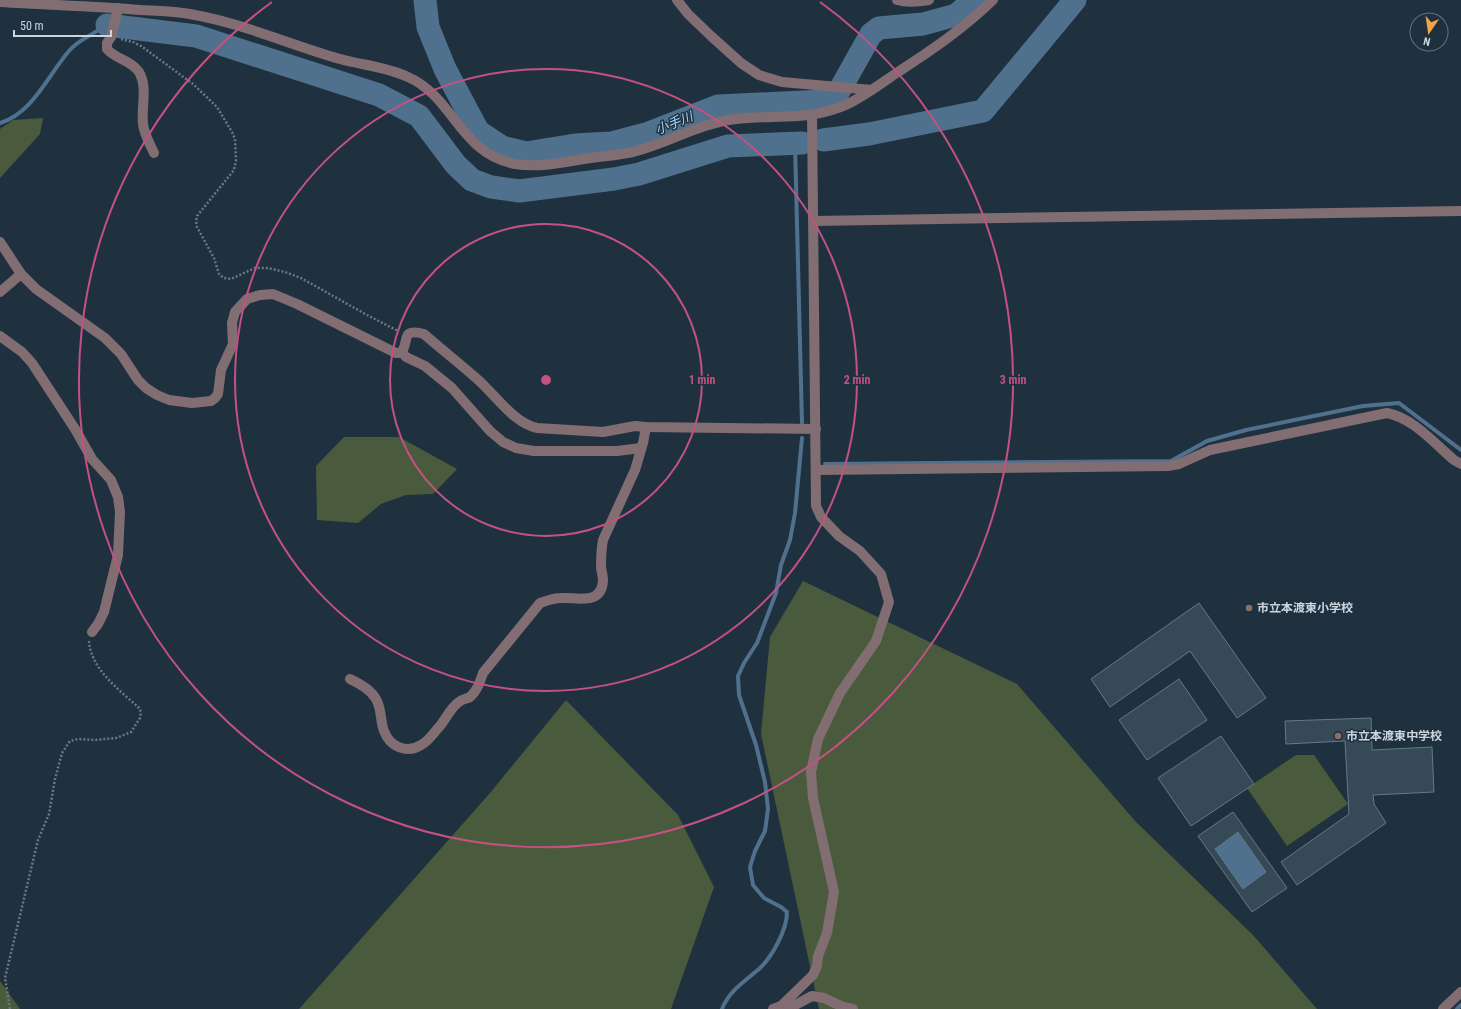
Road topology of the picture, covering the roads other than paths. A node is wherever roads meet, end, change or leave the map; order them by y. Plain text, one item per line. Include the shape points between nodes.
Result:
1 (677, 0) edge
2 (897, 0) edge
3 (929, 0) edge
4 (993, 0) edge
5 (0, 2) edge
6 (116, 12) junction
7 (872, 90) junction
8 (812, 116) junction
9 (154, 153) dead end
10 (1461, 211) edge
11 (813, 220) junction
12 (0, 242) edge
13 (22, 274) junction
14 (0, 292) edge
15 (0, 336) edge
16 (402, 352) junction
17 (646, 427) junction
18 (816, 429) junction
19 (641, 448) junction
20 (1461, 464) edge
21 (816, 470) junction
22 (92, 632) road end
23 (350, 679) dead end
24 (1461, 992) edge
25 (773, 1009) edge
26 (788, 1009) edge
27 (854, 1009) edge
28 (1443, 1009) edge

1 - 7 street via 711,36 741,63 759,75 782,82
2 - 3 street
4 - 7 street via 938,46
5 - 6 street
6 - 8 street via 193,14 224,21 340,59 408,76 434,95 483,151 499,160 515,164 536,166 633,152 710,124 736,119
6 - 9 street via 112,35 107,43 108,51 128,62 140,74 143,88 143,126
7 - 8 street via 829,112
8 - 11 street
10 - 11 street
11 - 18 street
12 - 13 street
13 - 14 street
13 - 16 street via 42,294 105,338 121,354 146,388 157,395 182,403 211,401 218,394 221,370 233,344 232,323 235,312 247,299 260,295 273,294 396,354
15 - 22 street via 32,363 92,459 111,480 118,497 118,556 104,612
16 - 17 street via 408,334 424,334 477,379 519,421 528,426 603,432 635,426
16 - 19 street via 406,358 425,366 452,388 490,431 503,442 516,448 534,451 617,451
17 - 18 street
17 - 19 street
18 - 21 street
19 - 23 street via 635,470 603,540 603,581 596,596 582,600 550,599 540,603 483,673 479,686 470,696 458,702 444,722 422,745 406,750 396,747 384,731 376,699 366,687
20 - 21 street via 1408,420 1387,413 1210,450 1179,464 1168,466
21 - 25 street via 816,506 822,518 839,536 860,550 881,574 889,602 876,641 840,693 818,739 811,772 813,798 834,892 826,933 813,975 780,1006
24 - 28 street
26 - 27 street via 812,996

